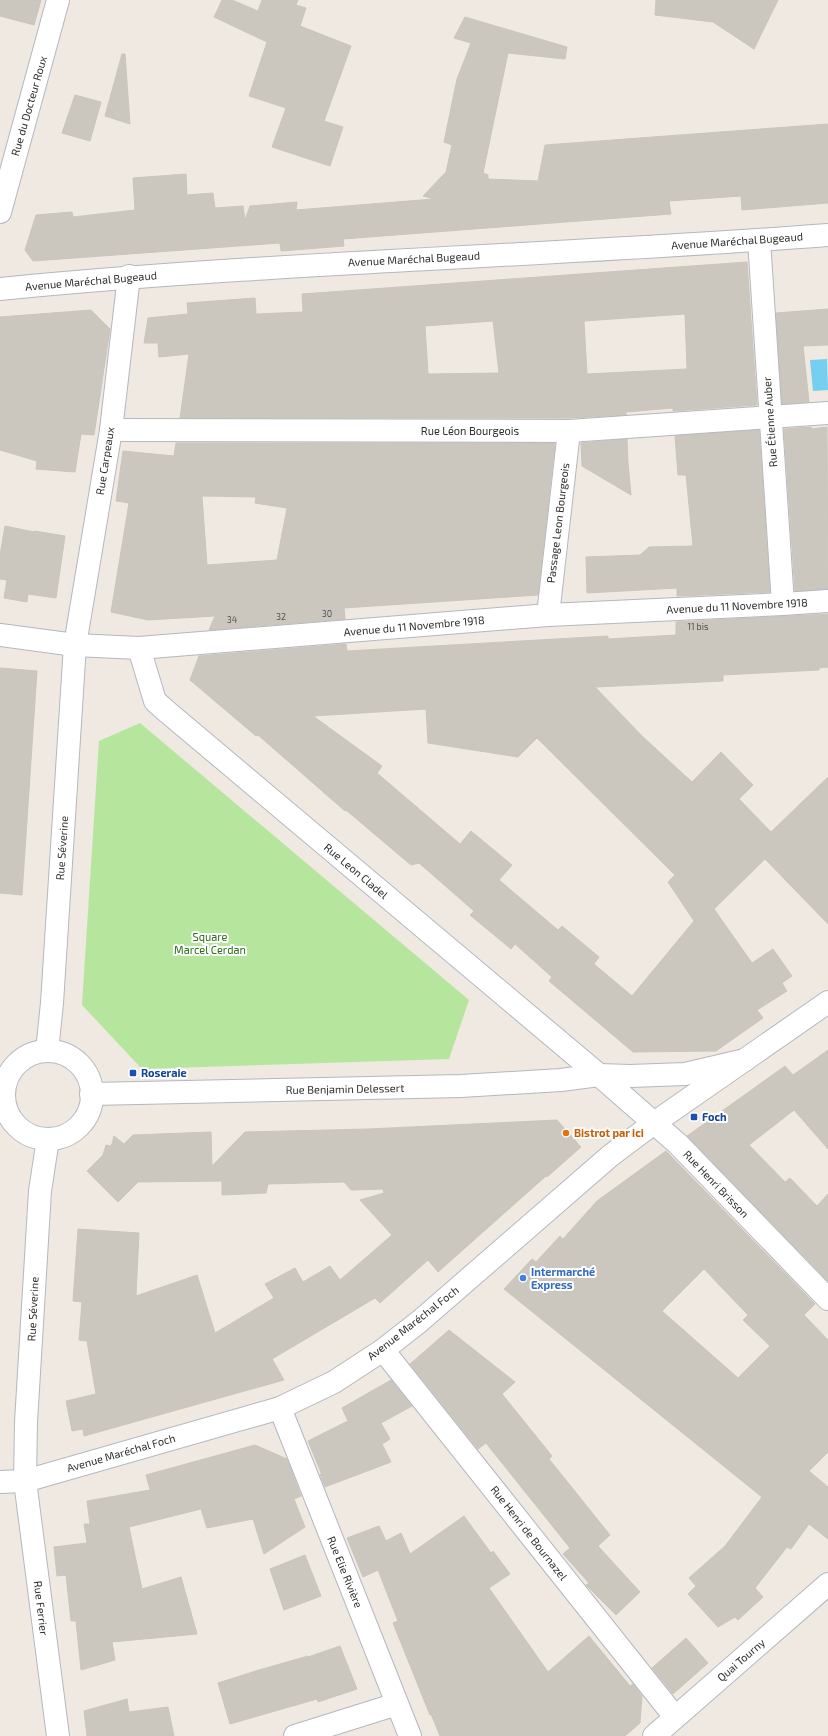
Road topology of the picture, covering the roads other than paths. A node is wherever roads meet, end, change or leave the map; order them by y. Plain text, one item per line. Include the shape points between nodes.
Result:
1 (58, 0) edge
2 (2, 198) edge
3 (828, 234) edge
4 (759, 240) junction
5 (129, 276) junction
6 (0, 289) edge
7 (828, 413) edge
8 (770, 418) junction
9 (111, 430) junction
10 (569, 431) junction
11 (828, 601) edge
12 (782, 604) junction
13 (548, 615) junction
14 (0, 635) edge
15 (75, 645) junction
16 (139, 648) junction
17 (828, 1002) edge
18 (47, 1052) junction
19 (746, 1060) junction
20 (599, 1076) junction
21 (92, 1094) junction
22 (2, 1096) edge
23 (654, 1123) junction
24 (48, 1139) junction
25 (828, 1299) edge
26 (383, 1350) junction
27 (280, 1408) junction
28 (25, 1480) junction
29 (0, 1482) edge
30 (828, 1584) edge
31 (397, 1704) junction
32 (675, 1717) junction
33 (58, 1736) edge
34 (295, 1736) edge
35 (410, 1736) edge
36 (654, 1736) edge

1 - 2 street, Rue du Docteur Roux
3 - 4 street, Avenue Maréchal Bugeaud
4 - 5 street, Avenue Maréchal Bugeaud
4 - 8 street, Rue Étienne Auber
5 - 6 street, Avenue Maréchal Bugeaud
5 - 9 street, Rue Carpeaux
7 - 8 street, Rue Léon Bourgeois
8 - 10 street, Rue Léon Bourgeois
8 - 12 street, Rue Étienne Auber
9 - 10 street, Rue Léon Bourgeois
9 - 15 street, Rue Carpeaux
10 - 13 street, Passage Leon Bourgeois
11 - 12 street, Avenue du 11 Novembre 1918
12 - 13 street, Avenue du 11 Novembre 1918
13 - 16 street, Avenue du 11 Novembre 1918
14 - 15 street, Avenue du 11 Novembre 1918
15 - 16 street, Avenue du 11 Novembre 1918
15 - 18 street, Rue Séverine
16 - 20 street, Rue Leon Cladel via 155,701
17 - 19 street, Avenue Maréchal Foch
18 - 21 street via 73,1059 83,1069
18 - 22 street via 33,1054 21,1060 12,1070
19 - 20 street, Avenue Maréchal Foch via 685,1074
19 - 23 street, Avenue Maréchal Foch
20 - 21 street, Rue Benjamin Delessert via 462,1086
20 - 23 street, Rue Henri Brisson
21 - 24 street via 90,1108 84,1120 68,1134
22 - 24 street via 12,1122 22,1131
23 - 25 street, Rue Henri Brisson via 678,1144
23 - 26 street, Avenue Maréchal Foch via 610,1156 426,1316
24 - 28 street, Rue Séverine via 40,1191 26,1422
26 - 27 street, Avenue Maréchal Foch via 334,1382
26 - 32 street, Rue Henri de Bournazel
27 - 28 street, Avenue Maréchal Foch
27 - 31 street, Rue Elie Rivière
28 - 29 street, Avenue Maréchal Foch
28 - 33 street, Rue Ferrier
30 - 32 street, Quai Tourny
31 - 34 street
31 - 35 street, Rue Elie Rivière
32 - 36 street, Quai Tourny

